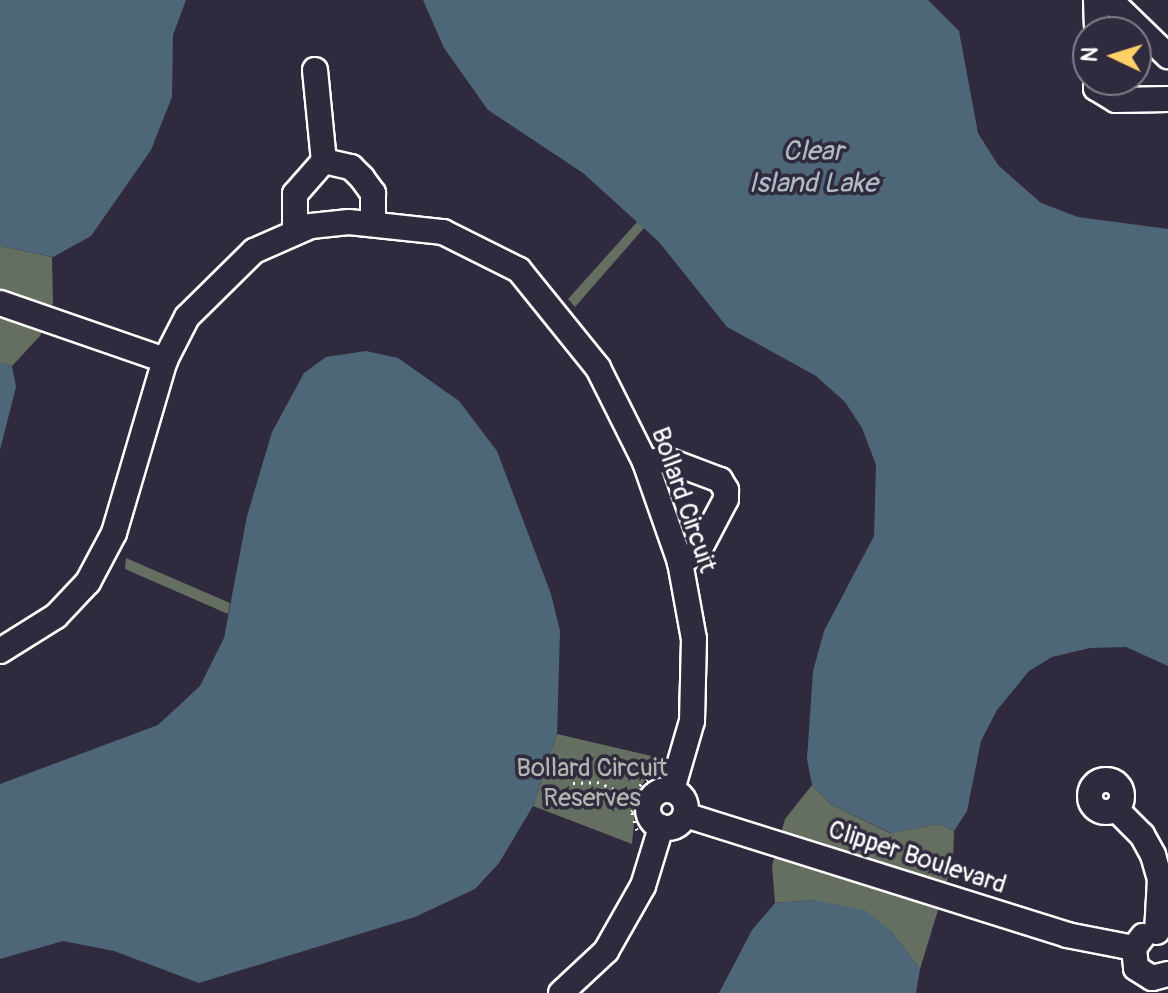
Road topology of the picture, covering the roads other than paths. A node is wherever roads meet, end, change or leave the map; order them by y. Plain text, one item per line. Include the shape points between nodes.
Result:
1 (1110, 0) edge
2 (1168, 56) edge
3 (315, 70) dead end
4 (1109, 96) edge
5 (1168, 99) edge
6 (324, 161) junction
7 (373, 222) junction
8 (295, 231) junction
9 (0, 303) edge
10 (165, 360) junction
11 (645, 462) junction
12 (680, 562) junction
13 (0, 651) edge
14 (672, 790) junction
15 (1116, 809) dead end
16 (685, 815) junction
17 (661, 827) junction
18 (1163, 935) edge
19 (1134, 948) junction
20 (1159, 982) edge
21 (561, 993) edge

1 - 2 street
3 - 6 street
4 - 5 street
6 - 7 street via 351,167 362,178 373,193
6 - 8 street via 295,194
7 - 8 street, Bollard Circuit
7 - 11 street, Bollard Circuit via 443,232 519,270 598,368
8 - 10 street, Bollard Circuit via 254,251 210,292 187,317
9 - 10 street
10 - 13 street, Bollard Circuit via 114,533 88,582 56,616
11 - 12 street, Bollard Circuit
11 - 12 street via 667,460 720,480 726,490 698,552
12 - 14 street, Bollard Circuit via 694,639 692,721
14 - 16 street via 685,803
14 - 17 street via 655,794 649,804 649,815
15 - 18 street via 1153,855
16 - 17 street via 678,825
16 - 19 street, Clipper Boulevard via 1067,935
17 - 21 street via 643,886 606,951
18 - 19 street via 1145,935
19 - 20 street via 1136,968

